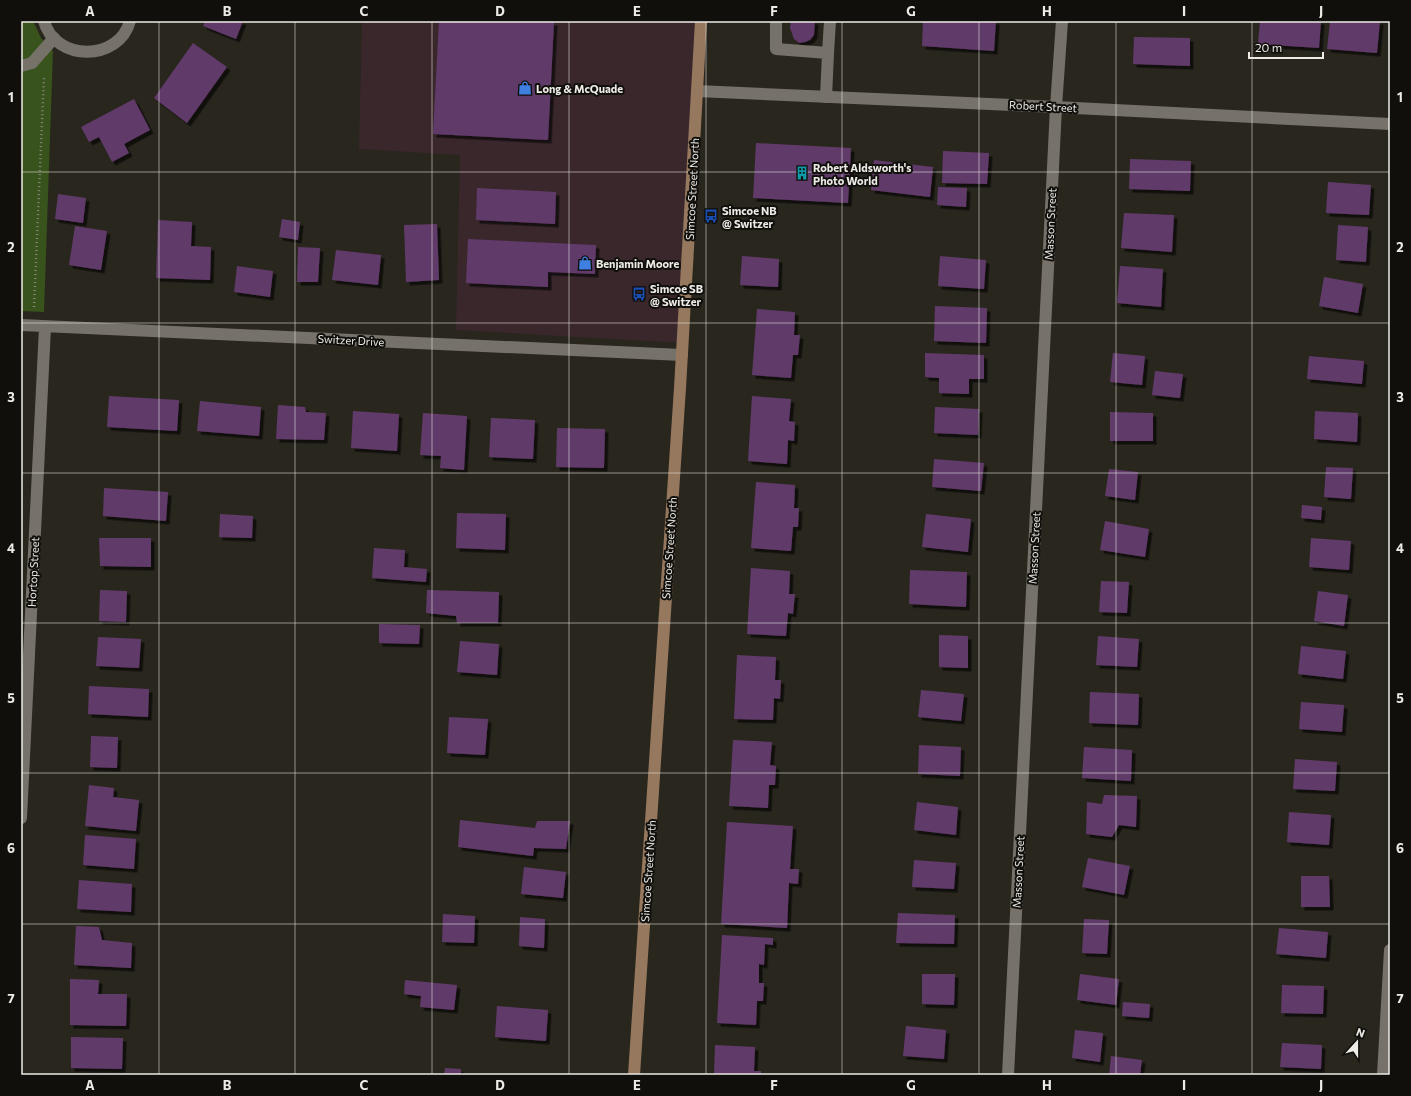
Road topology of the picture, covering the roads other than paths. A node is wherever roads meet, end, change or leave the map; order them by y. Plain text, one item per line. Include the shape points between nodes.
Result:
1 (44, 21) edge
2 (130, 21) edge
3 (701, 21) edge
4 (776, 21) edge
5 (830, 21) edge
6 (1062, 21) edge
7 (54, 38) junction
8 (828, 53) junction
9 (21, 66) edge
10 (697, 91) junction
11 (826, 97) junction
12 (1056, 107) junction
13 (1390, 124) edge
14 (27, 325) edge
15 (45, 327) junction
16 (682, 355) junction
17 (21, 818) edge
18 (1390, 950) edge
19 (634, 1075) edge
20 (1008, 1075) edge
21 (1383, 1075) edge

1 - 7 street
2 - 7 street via 120,39 108,48 94,52 79,52 65,47
3 - 10 main road, Simcoe Street North
4 - 8 street via 776,49
5 - 8 street
6 - 12 street, Masson Street
7 - 9 street via 32,63
8 - 11 street
10 - 11 street, Robert Street
10 - 16 main road, Simcoe Street North
11 - 12 street, Robert Street
12 - 13 street, Robert Street
12 - 20 street, Masson Street
14 - 15 street, Switzer Drive
15 - 16 street, Switzer Drive
15 - 17 street, Hortop Street
16 - 19 main road, Simcoe Street North
18 - 21 street

